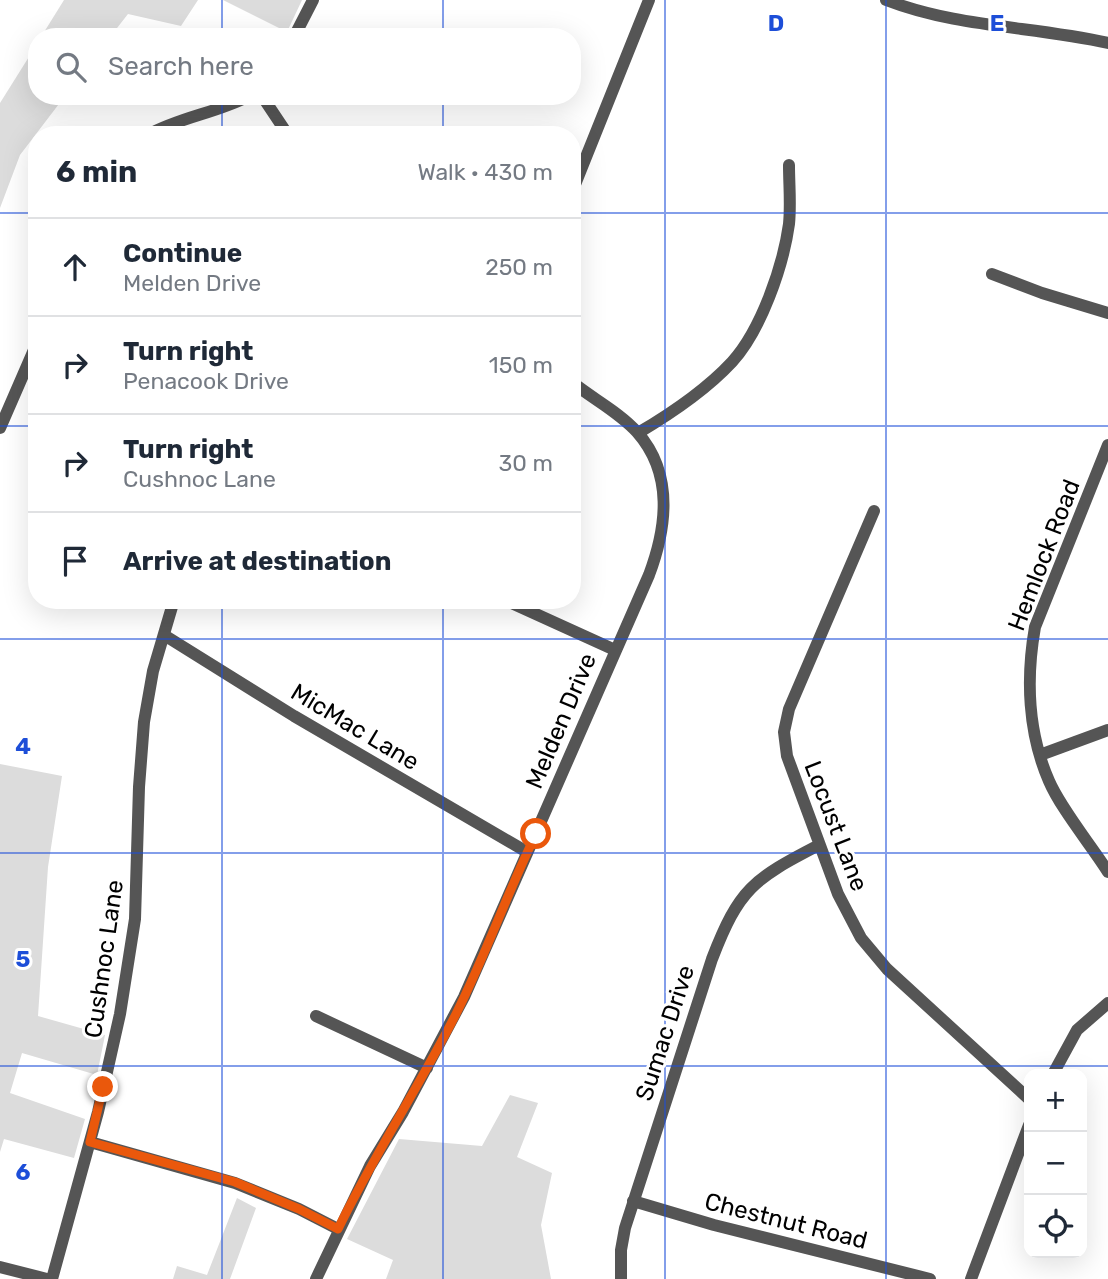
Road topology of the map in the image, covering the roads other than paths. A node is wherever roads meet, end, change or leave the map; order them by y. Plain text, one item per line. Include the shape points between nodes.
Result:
1 (313, 0) edge
2 (649, 0) edge
3 (886, 0) edge
4 (299, 28) edge
5 (1108, 43) edge
6 (232, 105) edge
7 (268, 105) edge
8 (164, 126) edge
9 (282, 126) edge
10 (789, 165) dead end
11 (581, 170) edge
12 (992, 274) dead end
13 (1108, 313) edge
14 (28, 364) edge
15 (581, 389) edge
16 (0, 428) edge
17 (638, 433) junction
18 (1108, 445) edge
19 (874, 511) dead end
20 (171, 609) edge
21 (525, 609) edge
22 (164, 635) junction
23 (615, 650) junction
24 (1108, 730) edge
25 (1040, 755) junction
26 (820, 845) junction
27 (527, 852) junction
28 (1108, 872) edge
29 (1108, 1003) edge
30 (316, 1016) dead end
31 (427, 1068) junction
32 (1056, 1069) edge
33 (1024, 1094) edge
34 (1026, 1132) edge
35 (90, 1142) junction
36 (633, 1202) junction
37 (338, 1229) junction
38 (0, 1267) edge
39 (49, 1279) edge
40 (316, 1279) edge
41 (621, 1279) edge
42 (930, 1279) edge
43 (971, 1279) edge

1 - 4 street
2 - 11 street
3 - 5 street via 942,18
6 - 8 street
7 - 9 street
10 - 17 street via 785,247 746,343 687,402
12 - 13 street
14 - 16 street
15 - 17 street, Melden Drive
17 - 23 street, Melden Drive via 661,482 663,526 649,575
18 - 25 street, Hemlock Road via 1035,627 1030,694
19 - 26 street, Locust Lane via 797,689 784,732 787,756
20 - 22 street, Cushnoc Lane
21 - 23 street
22 - 27 street, MicMac Lane
22 - 35 street, Cushnoc Lane via 149,691 142,744 132,940
23 - 27 street, Melden Drive
24 - 25 street
25 - 28 street, Hemlock Road via 1050,783
26 - 33 street, Locust Lane via 854,928 878,959
26 - 36 street, Sumac Drive via 768,872 751,886 727,920
27 - 31 street, Melden Drive via 464,997
29 - 32 street via 1077,1030
30 - 31 street
31 - 37 street, Melden Drive
34 - 43 street
35 - 37 street via 235,1182
35 - 39 street, Cushnoc Lane
36 - 41 street, Sumac Drive via 621,1250
36 - 42 street, Chestnut Road
37 - 40 street, Melden Drive
38 - 39 street

